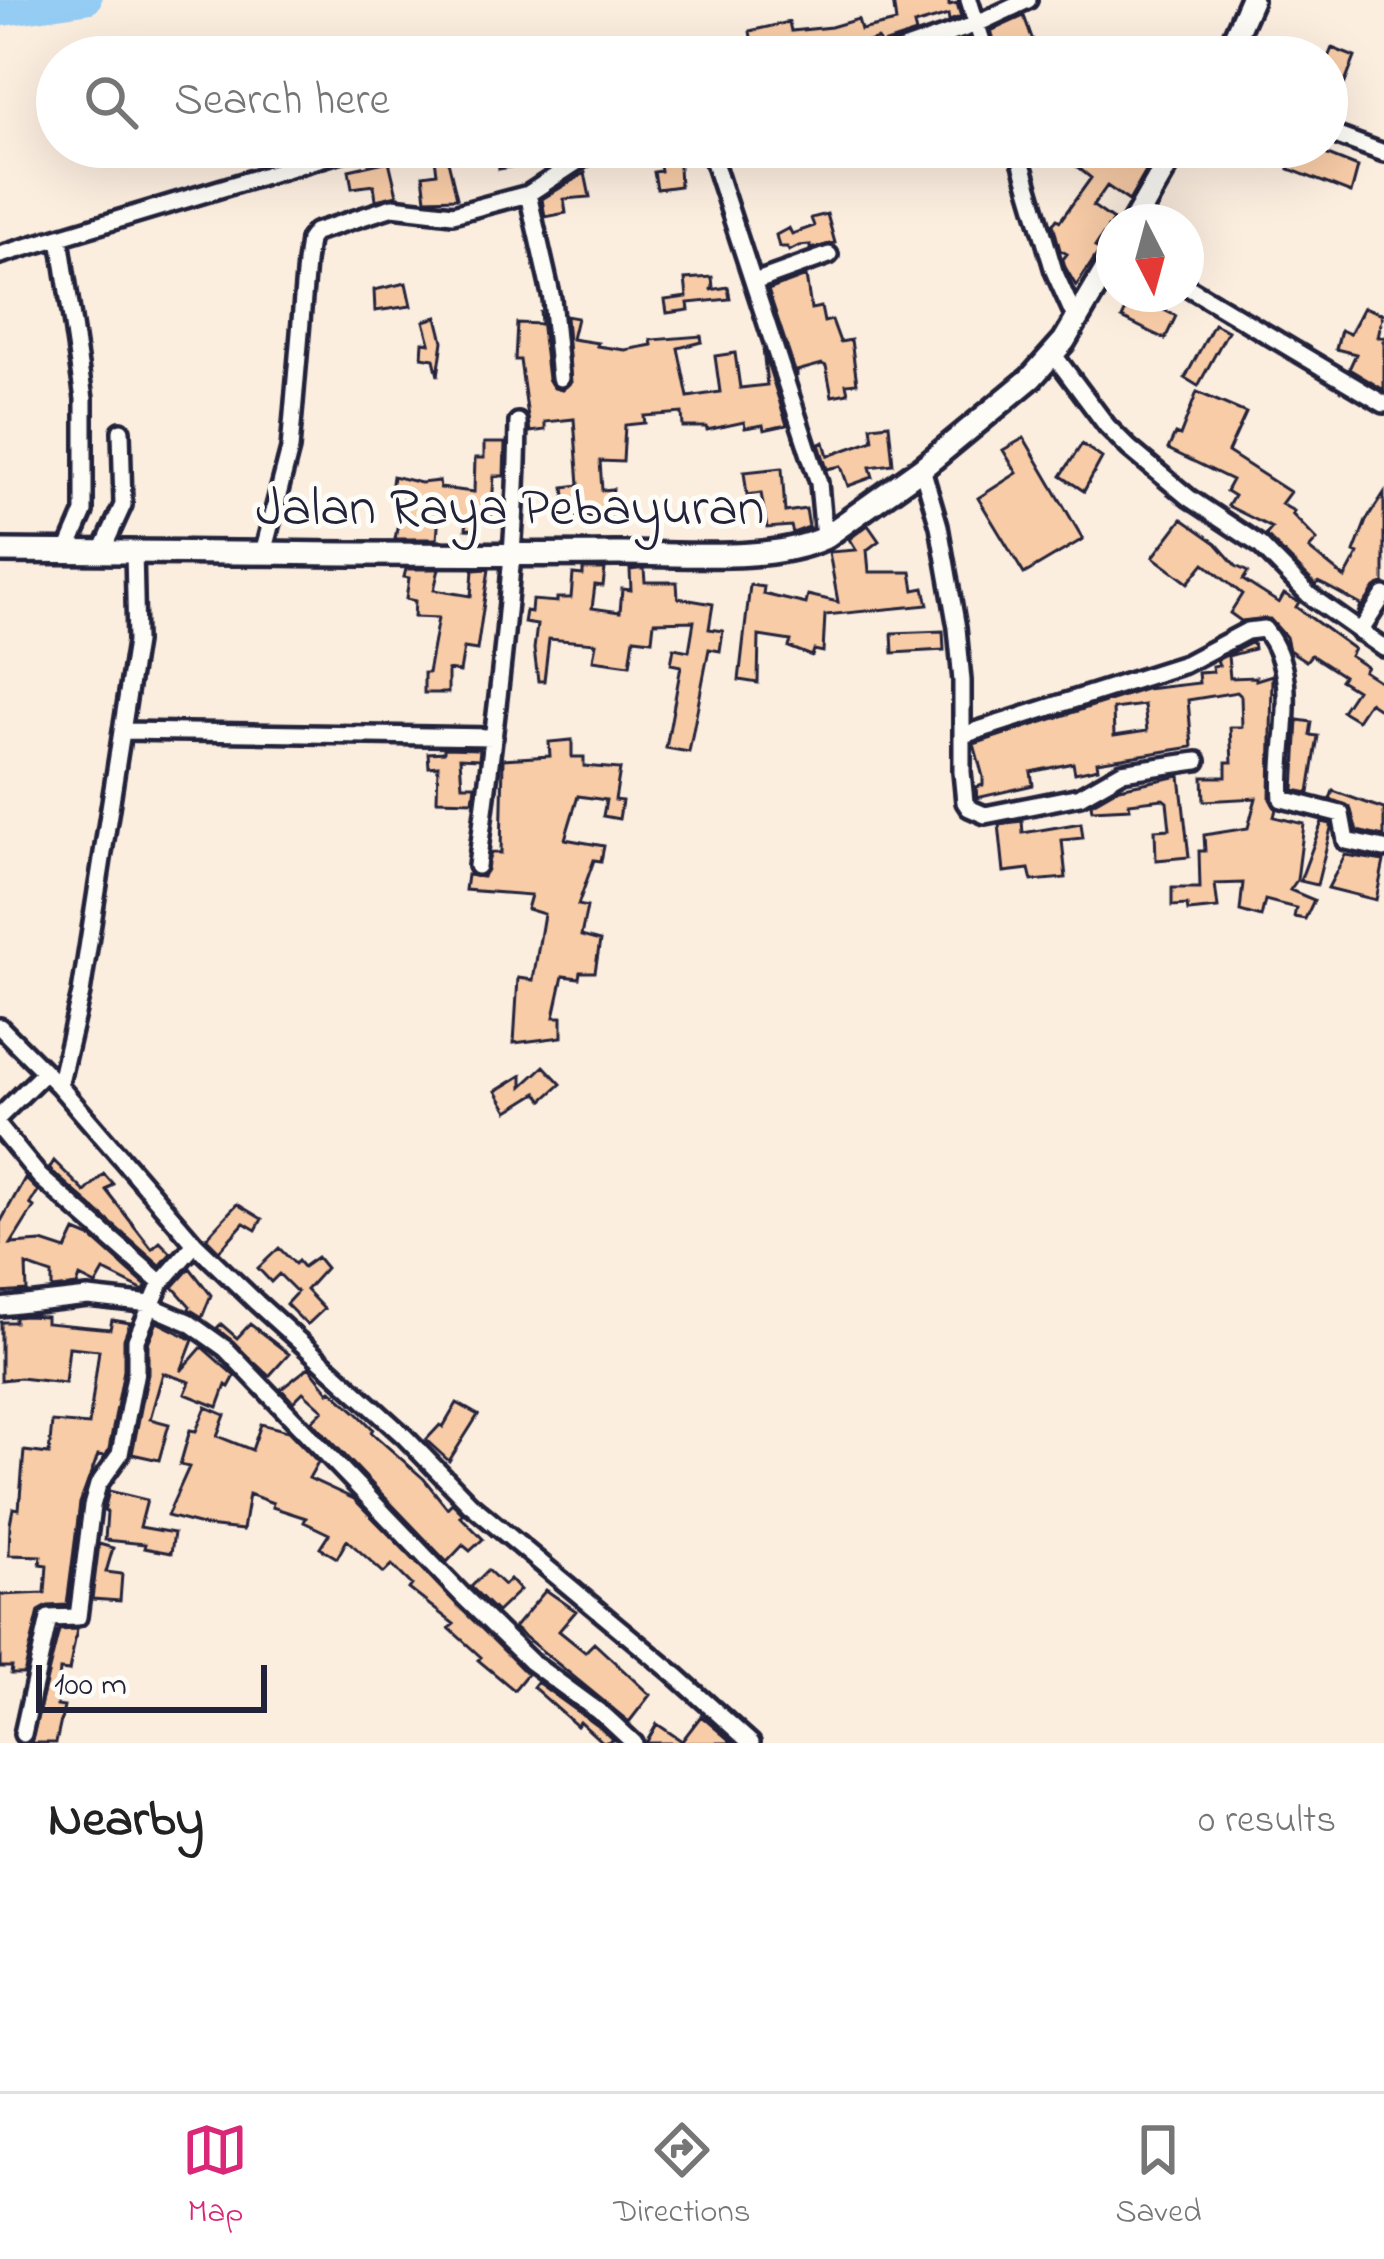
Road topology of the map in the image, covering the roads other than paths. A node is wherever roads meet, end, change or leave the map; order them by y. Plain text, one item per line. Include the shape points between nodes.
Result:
1 (969, 0) edge
2 (1028, 0) edge
3 (1251, 0) edge
4 (976, 24) junction
5 (943, 36) edge
6 (980, 36) edge
7 (1235, 36) edge
8 (1348, 139) edge
9 (1384, 152) edge
10 (290, 168) edge
11 (568, 168) edge
12 (716, 168) edge
13 (1023, 168) edge
14 (1165, 168) edge
15 (528, 194) junction
16 (1144, 204) edge
17 (60, 238) junction
18 (0, 255) edge
19 (829, 255) dead end
20 (754, 282) junction
21 (1096, 286) edge
22 (1204, 297) edge
23 (1076, 320) junction
24 (1054, 355) junction
25 (560, 378) dead end
26 (1384, 404) edge
27 (518, 422) dead end
28 (121, 431) dead end
29 (922, 468) junction
30 (824, 538) junction
31 (134, 550) junction
32 (0, 551) edge
33 (67, 551) junction
34 (102, 551) junction
35 (263, 553) junction
36 (512, 555) junction
37 (1384, 595) edge
38 (1360, 632) junction
39 (1384, 648) edge
40 (123, 731) junction
41 (962, 735) junction
42 (494, 737) junction
43 (1197, 761) dead end
44 (1384, 849) edge
45 (477, 866) dead end
46 (0, 1027) edge
47 (45, 1072) junction
48 (59, 1086) junction
49 (0, 1116) edge
50 (0, 1128) edge
51 (195, 1244) junction
52 (160, 1283) junction
53 (151, 1305) junction
54 (0, 1307) edge
55 (22, 1734) dead end
56 (634, 1743) edge
57 (751, 1743) edge

1 - 4 street
2 - 4 street
3 - 7 main road
4 - 5 street
4 - 6 street
8 - 9 street
10 - 17 street
11 - 15 street
12 - 20 street
13 - 23 street
14 - 16 main road
15 - 25 street
15 - 35 street via 453,214 393,208 311,236 290,449
17 - 18 street
17 - 33 street via 84,399 84,512
19 - 20 street
20 - 30 street via 819,484
21 - 23 main road, Jalan Raya Pebayuran
22 - 26 street
23 - 24 main road, Jalan Raya Pebayuran
24 - 29 main road, Jalan Raya Pebayuran
24 - 38 street via 1129,448
27 - 36 street
28 - 34 street via 123,505
29 - 30 main road, Jalan Raya Pebayuran
29 - 41 street via 957,628
30 - 36 main road, Jalan Raya Pebayuran via 734,553
31 - 34 main road, Jalan Raya Pebayuran
31 - 35 main road, Jalan Raya Pebayuran
31 - 40 street via 136,642
32 - 33 main road, Jalan Raya Pebayuran
33 - 34 main road, Jalan Raya Pebayuran
35 - 36 main road, Jalan Raya Pebayuran
36 - 42 street
37 - 38 street
38 - 39 street
40 - 42 street
40 - 48 street
41 - 43 street via 965,802 974,813 1080,796 1122,772
41 - 44 street via 1185,664 1264,629 1288,713 1282,799 1341,814 1346,841
42 - 45 street
46 - 47 street
47 - 48 street
47 - 49 street
48 - 51 street
50 - 52 street via 40,1177
51 - 52 street
51 - 57 street via 470,1504
52 - 53 street
53 - 54 street via 88,1298
53 - 55 street via 136,1340 120,1454 92,1506 78,1617 49,1618
53 - 56 street via 226,1349 531,1662

